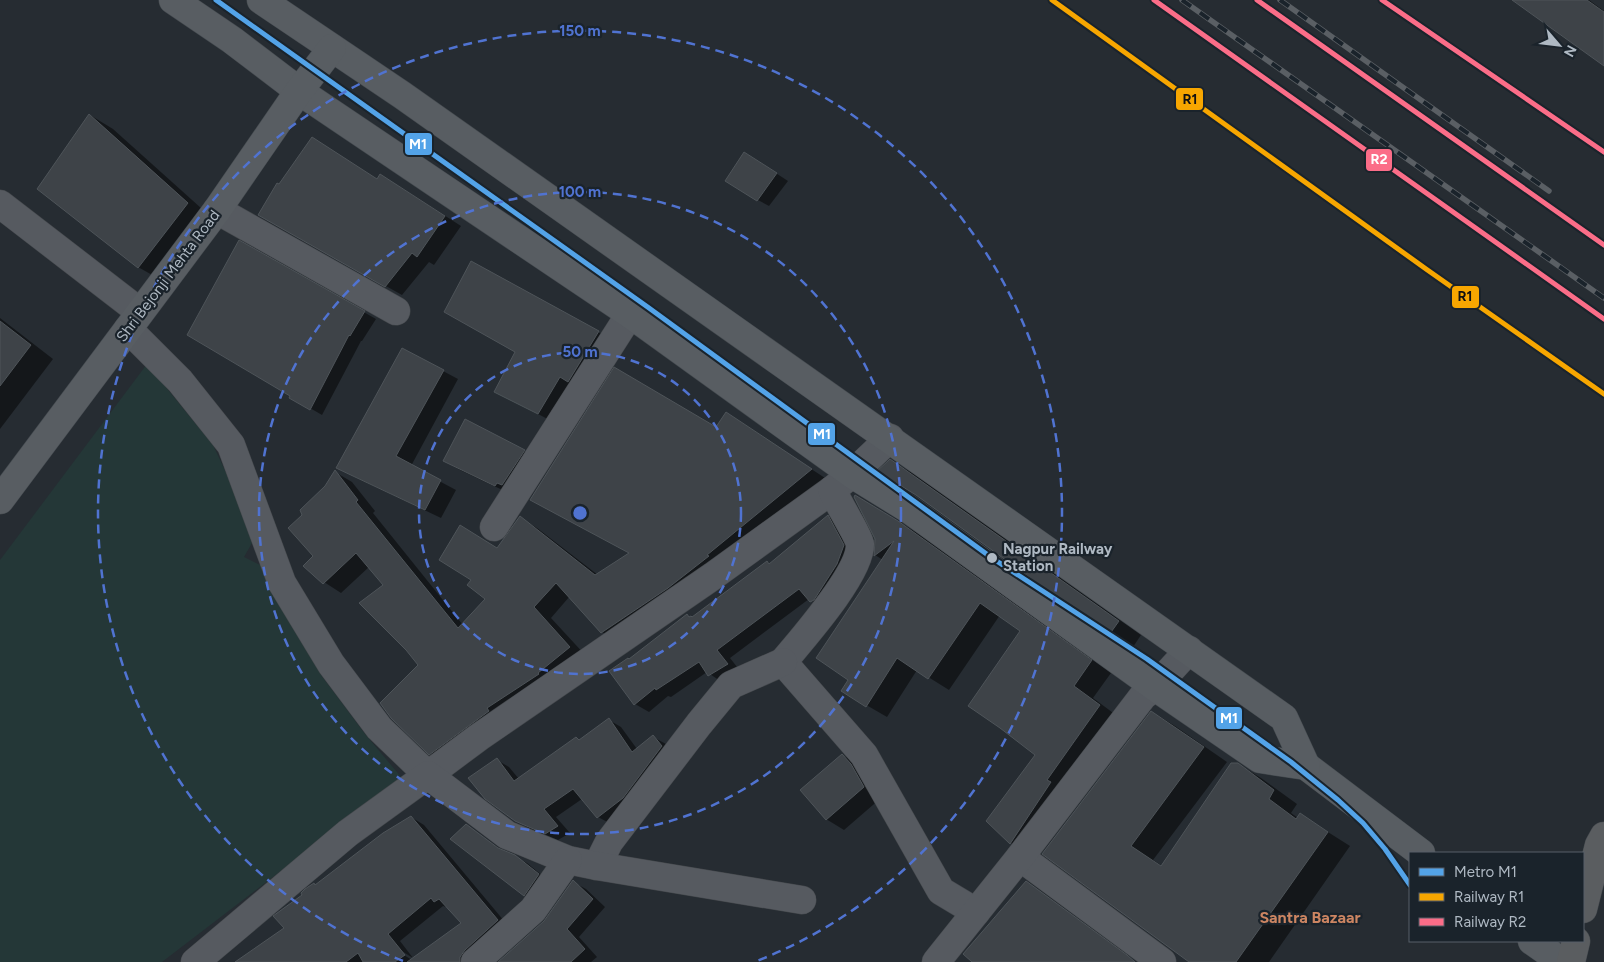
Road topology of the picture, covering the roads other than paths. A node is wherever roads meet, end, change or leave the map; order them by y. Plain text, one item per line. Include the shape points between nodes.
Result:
1 (173, 0) edge
2 (261, 0) edge
3 (332, 48) junction
4 (299, 91) junction
5 (0, 204) edge
6 (217, 210) junction
7 (396, 311) dead end
8 (630, 314) junction
9 (134, 320) junction
10 (890, 438) junction
11 (842, 482) junction
12 (0, 500) edge
13 (494, 527) dead end
14 (1188, 650) junction
15 (784, 662) junction
16 (1155, 687) junction
17 (1306, 766) junction
18 (428, 775) junction
19 (1604, 836) edge
20 (1421, 852) edge
21 (1020, 857) junction
22 (568, 860) junction
23 (597, 866) junction
24 (802, 900) dead end
25 (1584, 905) edge
26 (976, 912) junction
27 (1576, 942) edge
28 (225, 951) edge
29 (195, 962) edge
30 (475, 962) edge
31 (936, 962) edge
32 (1162, 962) edge
33 (1571, 962) edge

1 - 4 main road
2 - 3 main road
3 - 4 main road, Shri Bejonji Mehta Road
3 - 10 main road
4 - 6 main road, Shri Bejonji Mehta Road
4 - 8 main road
5 - 9 street
6 - 7 street
6 - 9 main road, Shri Bejonji Mehta Road
8 - 11 main road
8 - 13 street
9 - 12 main road, Shri Bejonji Mehta Road
9 - 18 street via 231,446 282,583 331,664 379,728
10 - 11 street
10 - 14 main road
11 - 15 street via 860,543 858,556 817,622
11 - 16 main road via 907,508
11 - 18 street
14 - 16 street
14 - 17 main road via 1284,718
15 - 23 street via 731,685 609,842
15 - 26 street via 864,755 941,891
16 - 17 main road via 1260,759
16 - 21 street via 1143,696
17 - 20 main road
18 - 22 street via 507,835
18 - 28 street via 348,833
19 - 25 highway
21 - 26 street
21 - 32 street
22 - 23 street
22 - 30 street via 533,910
23 - 24 street
26 - 31 street
27 - 33 highway
28 - 29 street

